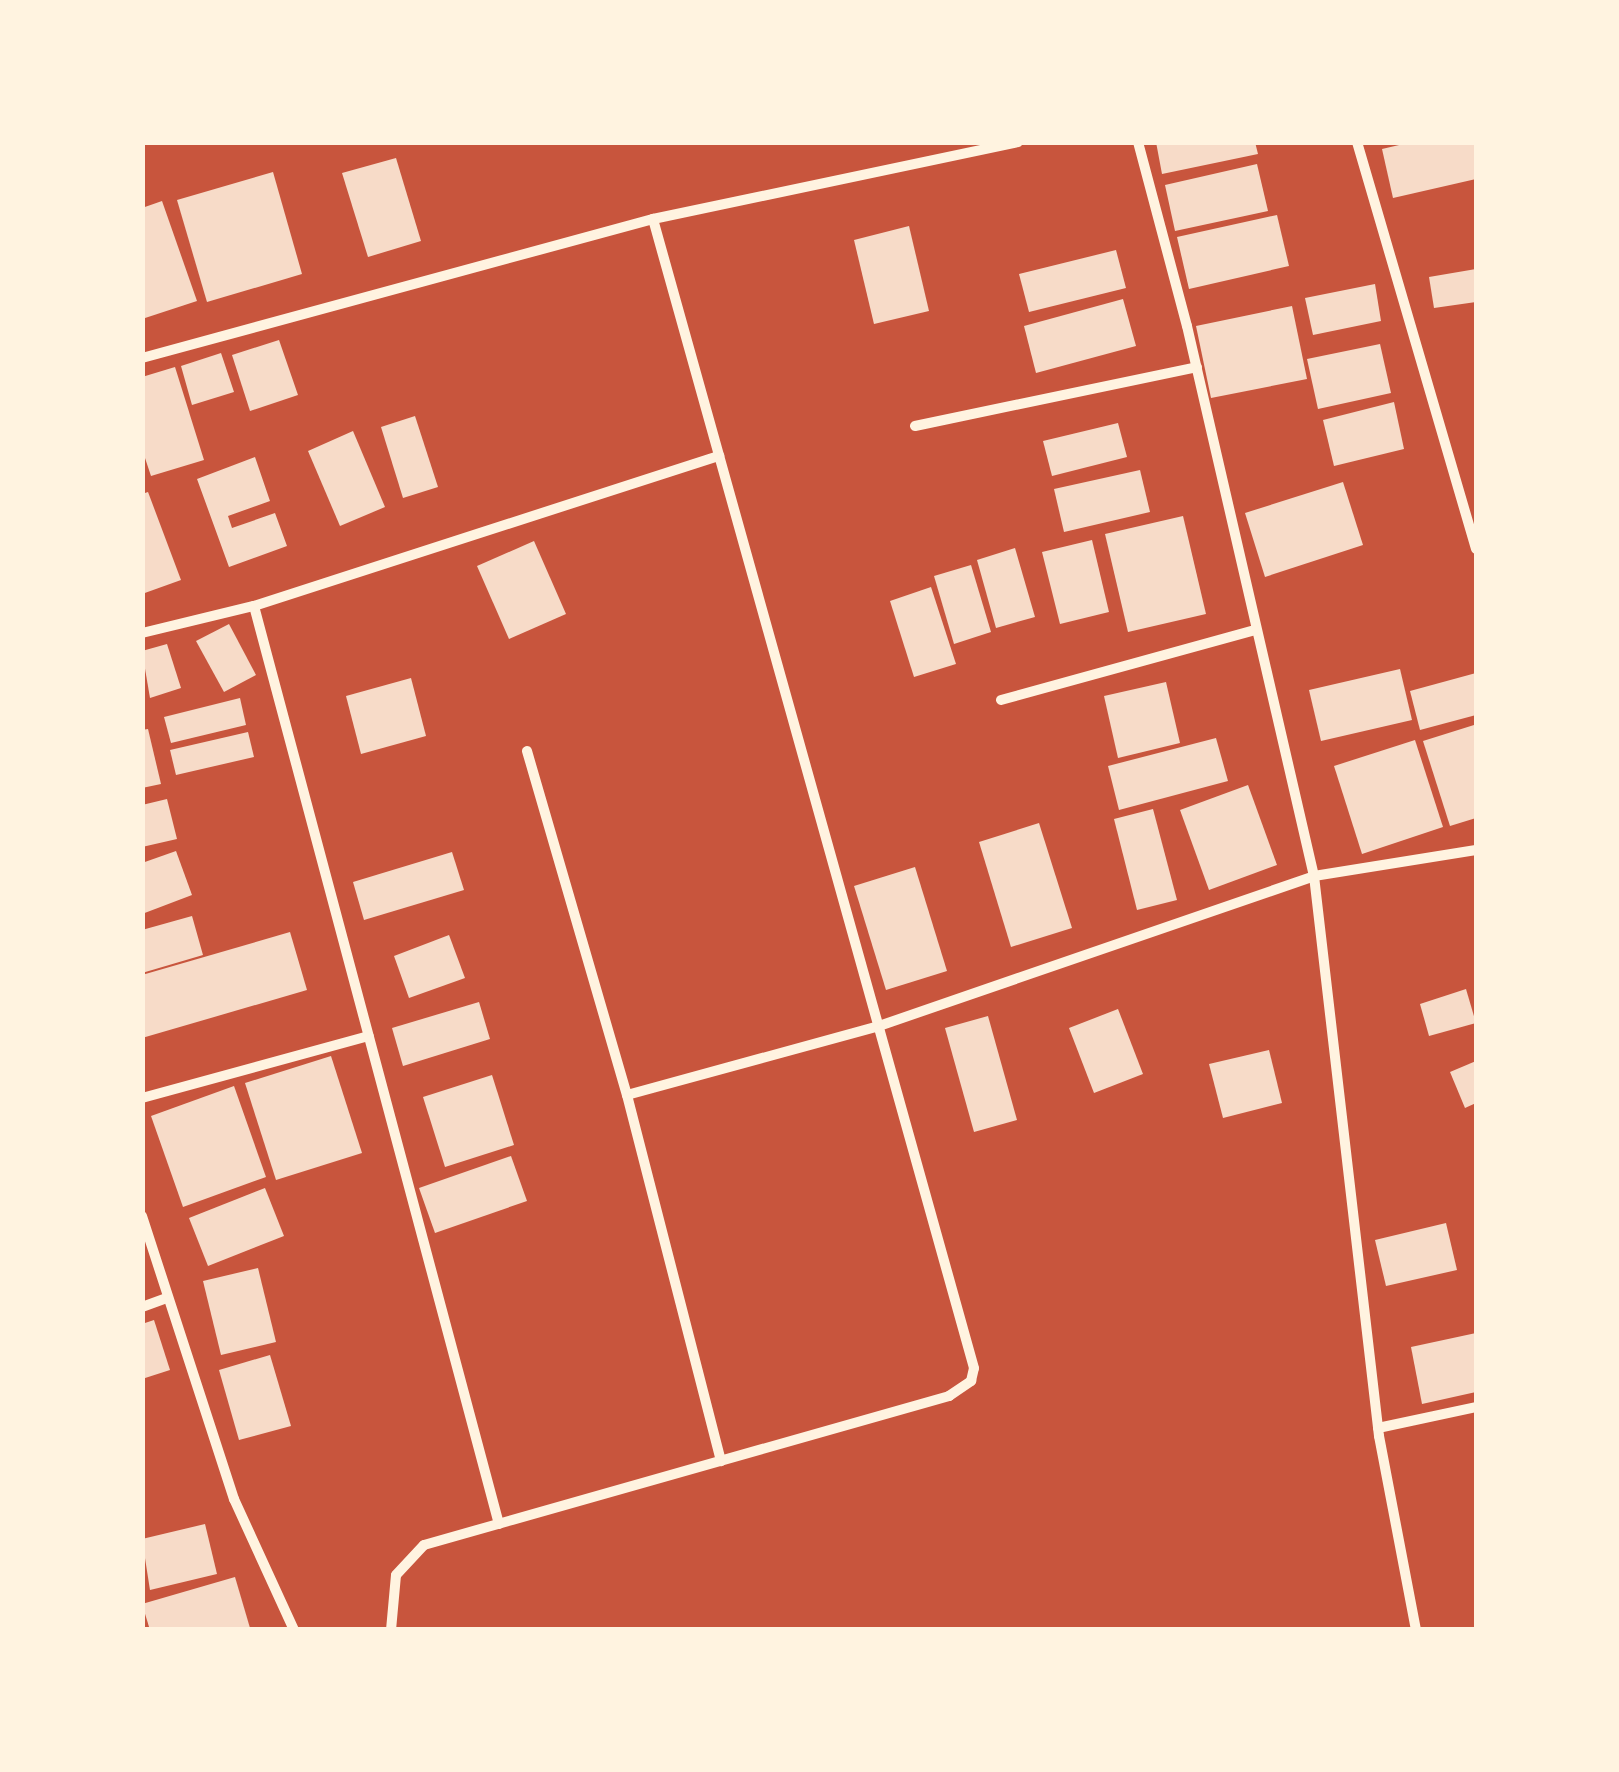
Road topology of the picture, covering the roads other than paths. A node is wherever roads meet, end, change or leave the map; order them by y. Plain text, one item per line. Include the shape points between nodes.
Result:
1 (1018, 142) edge
2 (1138, 142) edge
3 (1357, 142) edge
4 (653, 219) junction
5 (142, 358) edge
6 (1197, 368) junction
7 (915, 426) dead end
8 (719, 456) junction
9 (1476, 550) edge
10 (254, 606) junction
11 (1256, 630) junction
12 (142, 633) edge
13 (1001, 700) dead end
14 (527, 752) dead end
15 (1476, 850) edge
16 (1314, 876) junction
17 (879, 1026) junction
18 (369, 1036) junction
19 (627, 1095) junction
20 (142, 1098) edge
21 (142, 1216) edge
22 (167, 1298) junction
23 (142, 1307) edge
24 (1476, 1407) edge
25 (1378, 1428) junction
26 (721, 1461) junction
27 (499, 1524) junction
28 (294, 1630) edge
29 (392, 1630) edge
30 (1416, 1630) edge

1 - 4 street
2 - 6 street
3 - 9 street
4 - 5 street
4 - 8 street
6 - 7 street
6 - 11 street
8 - 10 street
8 - 17 street
10 - 12 street
10 - 18 street
11 - 13 street
11 - 16 street
14 - 19 street
15 - 16 street
16 - 17 street
16 - 25 street
17 - 19 street
17 - 26 street via 974,1368 971,1381 949,1396
18 - 20 street
18 - 27 street
19 - 26 street
21 - 22 street
22 - 23 street
22 - 28 street via 234,1498
24 - 25 street
25 - 30 street
26 - 27 street
27 - 29 street via 424,1545 406,1560 396,1575

